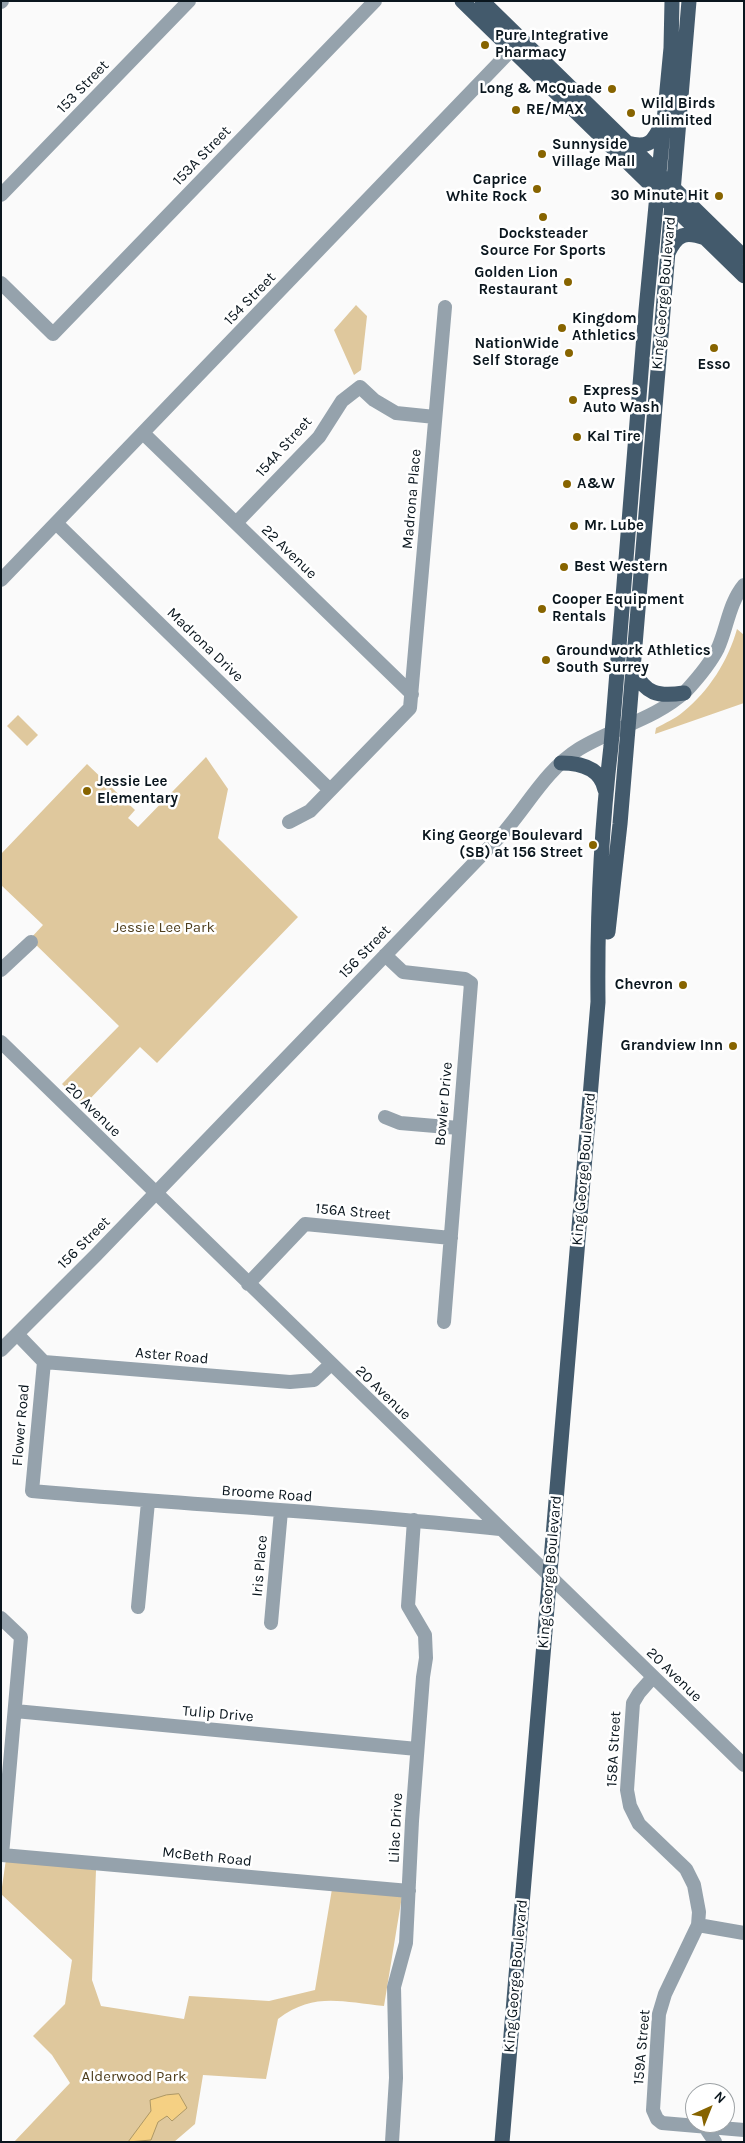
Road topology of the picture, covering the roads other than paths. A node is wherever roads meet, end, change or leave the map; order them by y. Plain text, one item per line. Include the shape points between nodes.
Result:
1 (189, 1) edge
2 (375, 1) edge
3 (462, 1) edge
4 (482, 1) edge
5 (672, 1) edge
6 (681, 1) edge
7 (689, 1) edge
8 (687, 23) junction
9 (517, 45) junction
10 (664, 120) junction
11 (628, 143) junction
12 (660, 175) junction
13 (673, 188) junction
14 (658, 192) junction
15 (1, 195) edge
16 (671, 205) junction
17 (706, 238) junction
18 (668, 255) junction
19 (744, 257) edge
20 (744, 276) edge
21 (1, 283) edge
22 (445, 307) dead end
23 (641, 379) junction
24 (435, 417) junction
25 (143, 433) junction
26 (650, 452) junction
27 (631, 499) junction
28 (56, 523) junction
29 (236, 523) junction
30 (642, 558) junction
31 (1, 580) edge
32 (744, 585) edge
33 (632, 670) junction
34 (684, 693) junction
35 (412, 694) junction
36 (628, 725) junction
37 (612, 732) junction
38 (561, 763) junction
39 (330, 790) junction
40 (606, 792) junction
41 (288, 822) dead end
42 (31, 942) dead end
43 (385, 955) junction
44 (1, 970) edge
45 (598, 1002) junction
46 (1, 1042) edge
47 (385, 1118) dead end
48 (459, 1128) junction
49 (155, 1193) junction
50 (451, 1238) junction
51 (248, 1284) junction
52 (444, 1322) dead end
53 (17, 1334) junction
54 (1, 1350) edge
55 (44, 1362) junction
56 (330, 1364) junction
57 (32, 1491) joint
58 (148, 1502) junction
59 (281, 1511) junction
60 (414, 1520) junction
61 (500, 1529) junction
62 (549, 1576) junction
63 (138, 1607) dead end
64 (1, 1618) edge
65 (271, 1624) dead end
66 (653, 1677) junction
67 (15, 1710) junction
68 (417, 1749) junction
69 (744, 1765) edge
70 (5, 1788) edge
71 (2, 1855) edge
72 (409, 1890) junction
73 (698, 1925) junction
74 (744, 1933) edge
75 (685, 2125) edge
76 (744, 2130) edge
77 (392, 2142) edge
78 (502, 2142) edge
79 (732, 2142) edge

1 - 15 street, 153 Street
2 - 21 street, 153A Street via 53,334
3 - 9 main road
4 - 9 main road
5 - 10 main road, King George Boulevard
6 - 8 main road via 681,16
7 - 8 main road, King George Boulevard
8 - 13 main road, King George Boulevard
9 - 11 main road
9 - 14 main road
9 - 25 street, 154 Street
10 - 11 main road via 655,139 647,145 640,147
10 - 12 main road, King George Boulevard
11 - 12 main road
12 - 13 main road
12 - 14 main road, King George Boulevard
13 - 16 main road, King George Boulevard
13 - 19 main road
14 - 16 main road
14 - 23 main road, King George Boulevard
16 - 17 main road
16 - 18 main road, King George Boulevard
17 - 18 main road via 683,235 674,242
17 - 20 main road
18 - 26 main road, King George Boulevard
22 - 24 street, Madrona Place
23 - 26 main road via 649,386 646,421
23 - 27 main road, King George Boulevard
24 - 29 street, 154A Street via 396,412 374,400 360,387 342,401 318,437
24 - 35 street, Madrona Place
25 - 28 street, 154 Street
25 - 29 street, 22 Avenue
26 - 30 main road, King George Boulevard
27 - 30 main road via 636,513 634,548
27 - 37 main road, King George Boulevard
28 - 31 street, 154 Street
28 - 39 street, Madrona Drive
29 - 35 street, 22 Avenue
30 - 33 main road, King George Boulevard
32 - 34 street, 156 Street via 709,664
33 - 34 main road via 648,690 666,696
33 - 36 main road, King George Boulevard
34 - 36 street, 156 Street
35 - 39 street via 410,708
36 - 37 street, 156 Street
36 - 45 main road, King George Boulevard via 620,824
37 - 38 street, 156 Street
37 - 40 main road, King George Boulevard
38 - 40 main road via 589,767 600,776
38 - 43 street, 156 Street via 505,831
39 - 41 street via 310,811
40 - 45 main road, King George Boulevard
42 - 44 street
43 - 48 street, Bowler Drive via 403,972 471,983
43 - 49 street, 156 Street
45 - 62 main road, King George Boulevard
46 - 49 street, 20 Avenue
47 - 48 street
48 - 50 street, Bowler Drive
49 - 51 street, 20 Avenue
49 - 53 street, 156 Street
50 - 51 street, 156A Street via 305,1224
50 - 52 street, Bowler Drive
51 - 56 street, 20 Avenue
53 - 54 street, 156 Street
53 - 55 street
55 - 56 street, Aster Road via 290,1382 314,1380
55 - 57 street, Flower Road
56 - 61 street, 20 Avenue
57 - 58 street, Broome Road
58 - 59 street, Broome Road
58 - 63 street
59 - 60 street, Broome Road
59 - 65 street, Iris Place
60 - 61 street, Broome Road
60 - 68 street, Lilac Drive via 408,1606 425,1635 426,1658
61 - 62 street, 20 Avenue
62 - 66 street, 20 Avenue
62 - 78 main road, King George Boulevard
64 - 67 street via 21,1637
66 - 69 street, 20 Avenue
66 - 73 street, 158A Street via 633,1703 627,1790 639,1824 686,1869 697,1898
67 - 68 street, Tulip Drive
67 - 70 street
68 - 72 street, Lilac Drive
70 - 71 street
71 - 72 street, McBeth Road
72 - 77 street, Lilac Drive via 406,1943 394,1987 396,2078
73 - 74 street
73 - 75 street, 159A Street via 665,1994 659,2014 653,2110 662,2123
76 - 79 street

